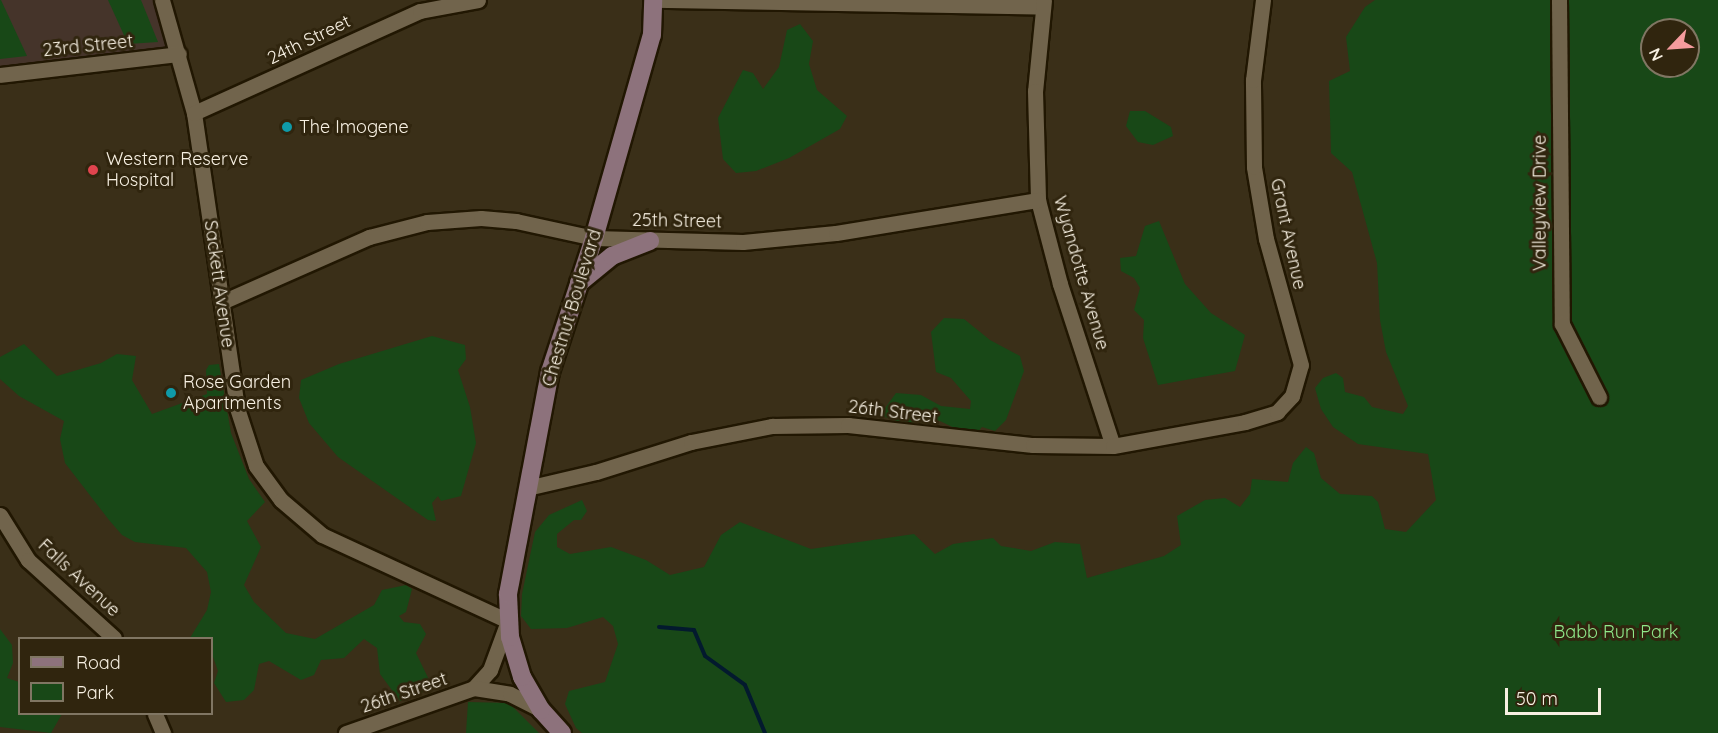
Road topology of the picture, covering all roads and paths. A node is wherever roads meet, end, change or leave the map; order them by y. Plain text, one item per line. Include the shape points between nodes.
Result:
1 (162, 0) edge
2 (478, 0) edge
3 (653, 0) edge
4 (661, 0) edge
5 (1263, 0) edge
6 (1559, 0) edge
7 (821, 2) edge
8 (1043, 4) edge
9 (179, 54) junction
10 (0, 75) edge
11 (194, 113) junction
12 (1038, 200) junction
13 (594, 238) junction
14 (650, 241) junction
15 (577, 284) junction
16 (222, 302) junction
17 (1599, 397) dead end
18 (1260, 418) joint
19 (1113, 446) junction
20 (527, 488) junction
21 (0, 514) edge
22 (508, 621) junction
23 (112, 637) edge
24 (474, 688) junction
25 (541, 710) junction
26 (155, 715) edge
27 (164, 733) edge
28 (346, 733) edge
29 (562, 733) edge

1 - 9 street, Sackett Avenue
2 - 11 street, 24th Street via 420,11
3 - 13 street, Chestnut Boulevard via 652,35
4 - 7 street
5 - 18 street, Grant Avenue via 1253,80 1254,167 1266,239 1301,365 1292,396 1277,412
6 - 17 street, Valleyview Drive via 1562,324
7 - 8 street
8 - 12 street, Wyandotte Avenue via 1034,125
9 - 10 street, 23rd Street
9 - 11 street, Sackett Avenue
11 - 16 street, Sackett Avenue
12 - 14 street, 25th Street via 803,237 744,242
12 - 19 street, Wyandotte Avenue via 1060,284
13 - 14 street, 25th Street
13 - 15 street, Chestnut Boulevard
13 - 16 street, 25th Street via 514,221 428,222 369,237
14 - 15 street via 612,256
15 - 20 street, Chestnut Boulevard via 550,372
16 - 22 street, Sackett Avenue via 244,438 256,466 280,499 322,535
18 - 19 street, 26th Street
19 - 20 street, 26th Street via 1033,445 848,425 772,426 691,442 596,472
20 - 22 street, Chestnut Boulevard via 513,556
21 - 23 street, Falls Avenue via 27,560
22 - 24 street, 26th Street via 490,670
22 - 25 street via 518,666
24 - 25 street, 26th Street via 510,694
24 - 28 street, 26th Street
25 - 29 street
26 - 27 street

